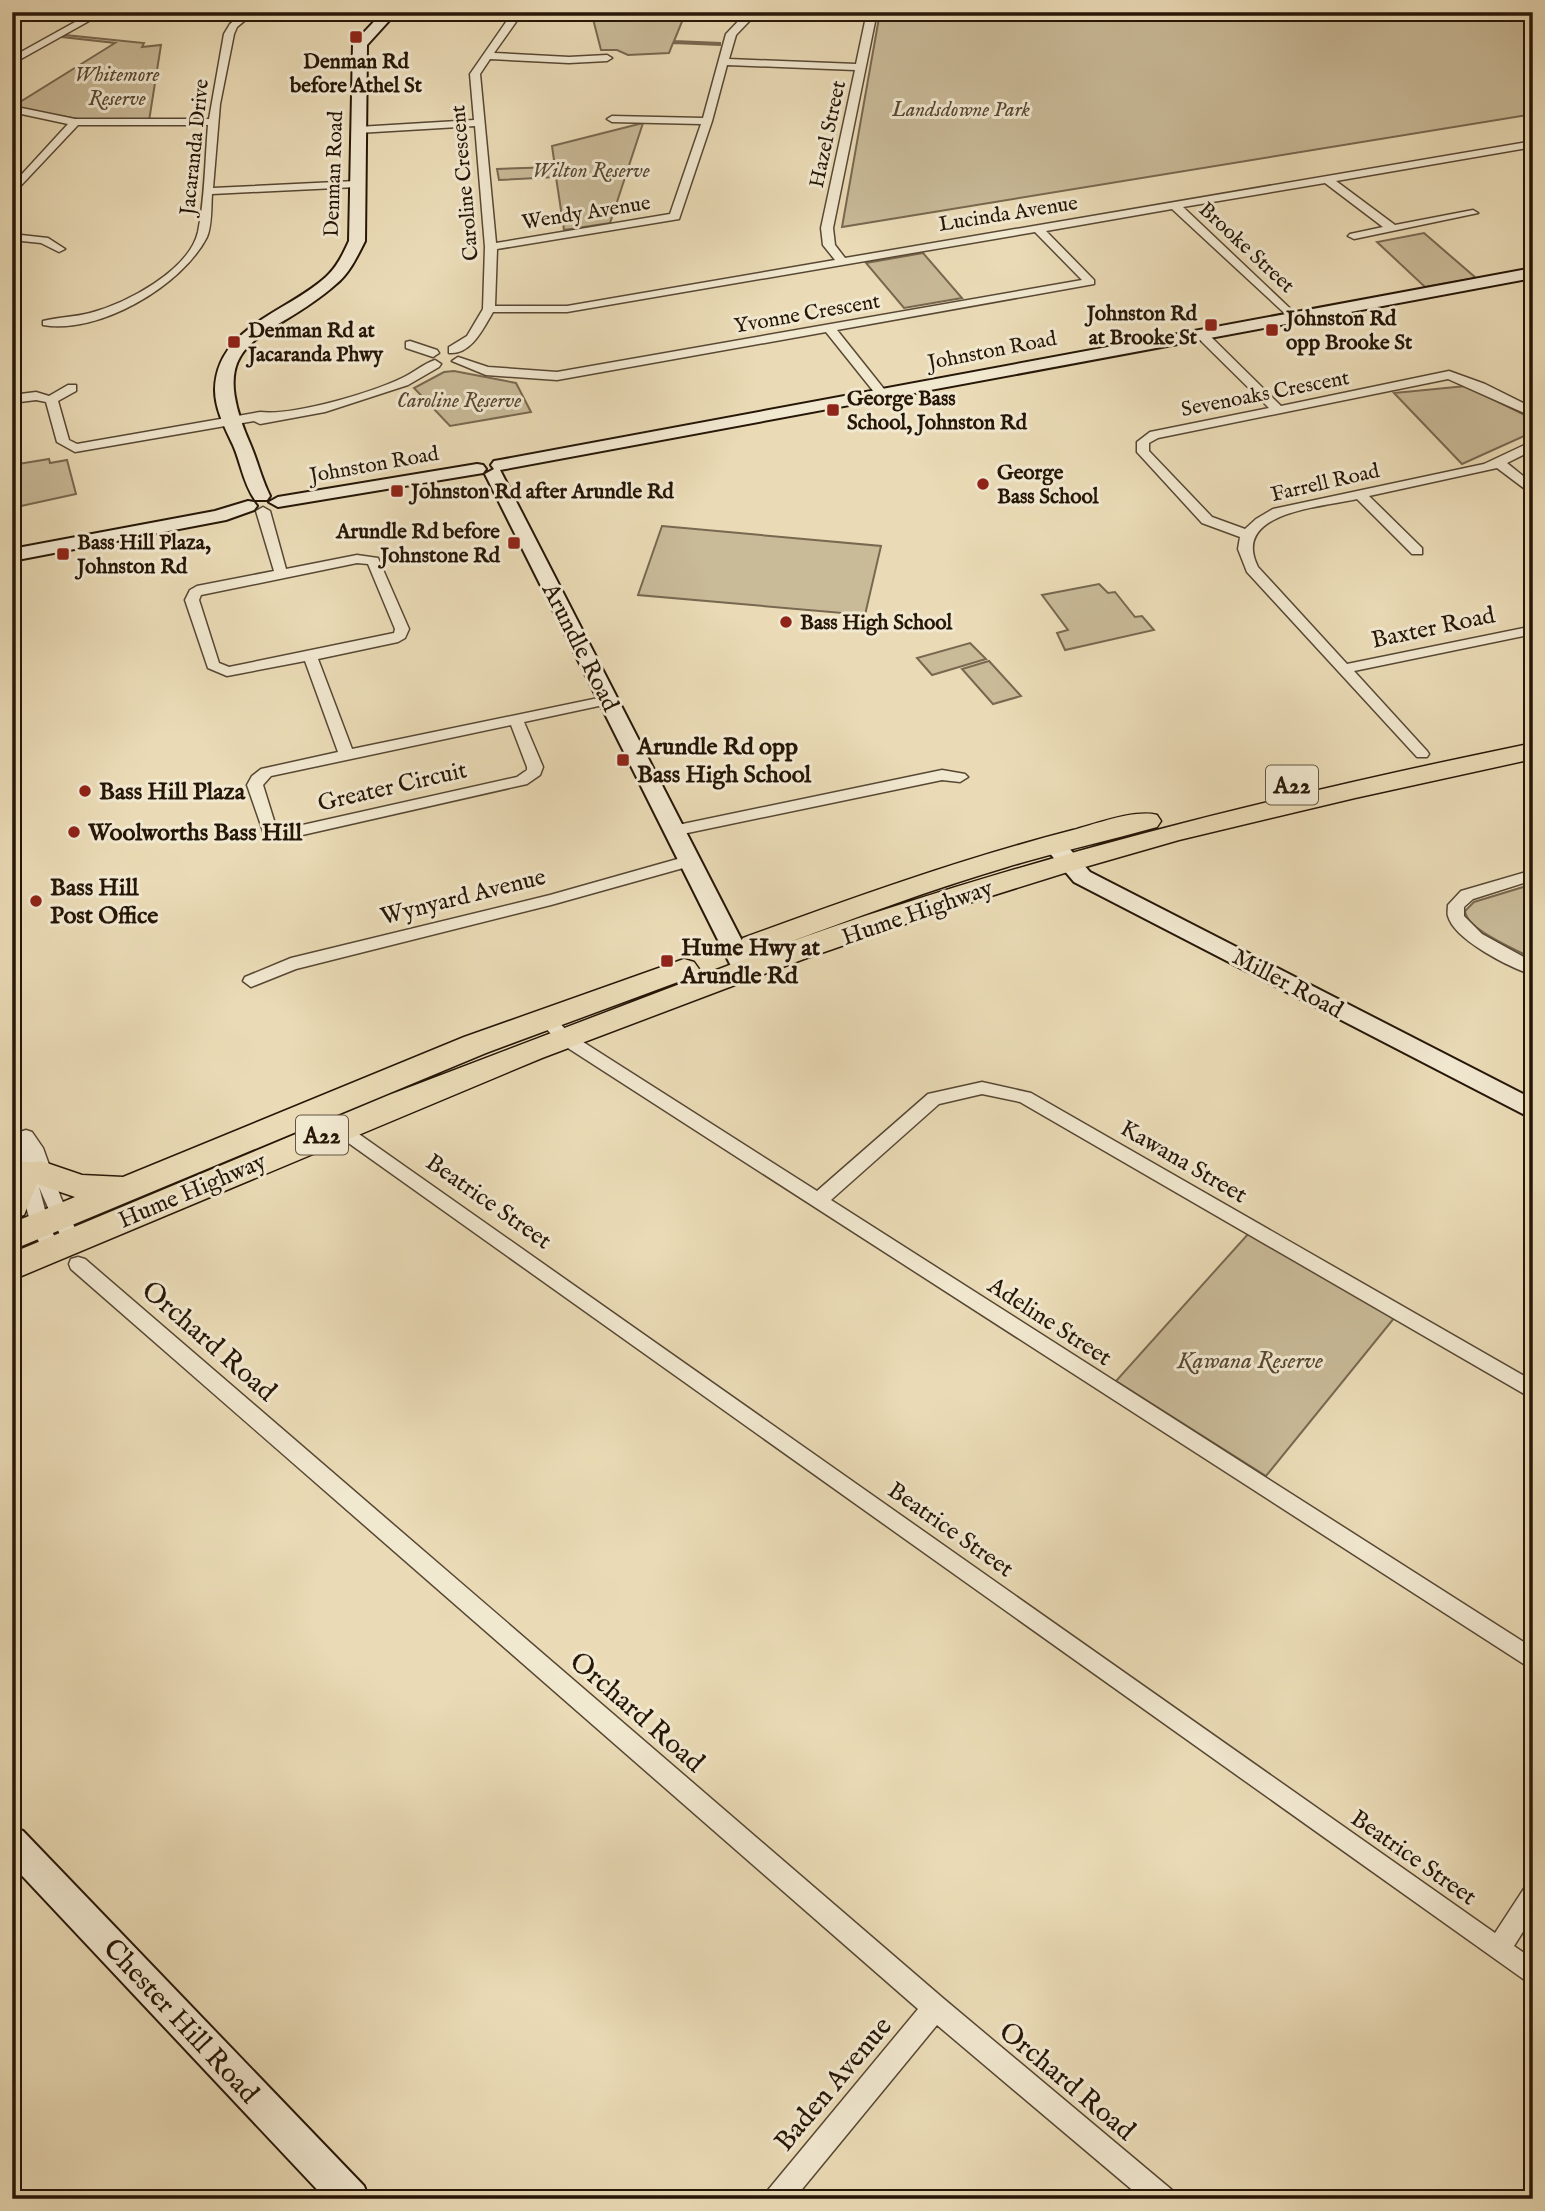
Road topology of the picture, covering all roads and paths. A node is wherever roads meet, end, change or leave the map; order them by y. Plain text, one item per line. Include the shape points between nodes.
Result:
1 (100, 12) edge
2 (250, 12) edge
3 (391, 12) edge
4 (518, 12) edge
5 (753, 12) edge
6 (872, 12) edge
7 (486, 56) junction
8 (607, 58) dead end
9 (12, 61) edge
10 (723, 62) junction
11 (861, 67) junction
12 (12, 109) edge
13 (612, 119) dead end
14 (708, 121) junction
15 (75, 122) junction
16 (212, 122) junction
17 (478, 123) junction
18 (358, 130) junction
19 (1530, 147) edge
20 (1327, 179) junction
21 (356, 184) junction
22 (209, 191) junction
23 (12, 192) edge
24 (1174, 205) junction
25 (1473, 213) dead end
26 (1038, 229) junction
27 (1393, 229) junction
28 (1353, 236) dead end
29 (12, 237) edge
30 (491, 247) junction
31 (59, 249) dead end
32 (841, 260) junction
33 (1533, 273) edge
34 (489, 309) junction
35 (1293, 317) junction
36 (47, 323) dead end
37 (830, 329) junction
38 (1201, 334) junction
39 (410, 345) dead end
40 (455, 356) junction
41 (434, 358) junction
42 (72, 388) dead end
43 (882, 394) junction
44 (12, 399) edge
45 (51, 400) junction
46 (1279, 411) junction
47 (1533, 413) edge
48 (234, 426) junction
49 (1533, 445) edge
50 (1499, 463) junction
51 (491, 470) junction
52 (1533, 491) edge
53 (1360, 495) junction
54 (262, 504) junction
55 (1248, 535) junction
56 (1417, 551) dead end
57 (12, 555) edge
58 (281, 573) junction
59 (1533, 630) edge
60 (310, 656) junction
61 (1343, 669) junction
62 (608, 700) junction
63 (516, 720) junction
64 (1533, 731) edge
65 (1533, 751) edge
66 (346, 754) junction
67 (1422, 754) junction
68 (960, 777) dead end
69 (673, 831) junction
70 (1060, 853) junction
71 (688, 861) junction
72 (1533, 875) edge
73 (740, 961) junction
74 (1533, 969) edge
75 (251, 981) dead end
76 (554, 1027) junction
77 (1533, 1111) edge
78 (339, 1127) junction
79 (33, 1173) junction
80 (130, 1188) junction
81 (817, 1201) junction
82 (12, 1206) edge
83 (53, 1239) edge
84 (12, 1267) edge
85 (1533, 1391) edge
86 (1533, 1660) edge
87 (12, 1842) edge
88 (1533, 1895) edge
89 (1498, 1949) junction
90 (1533, 1973) edge
91 (935, 2008) junction
92 (351, 2199) edge
93 (777, 2199) edge
94 (1163, 2199) edge

1 - 9 street
2 - 16 street, Jacaranda Drive via 229,34
3 - 18 street, Denman Road via 360,44
4 - 7 street, Caroline Crescent
5 - 10 street, Wendy Avenue via 731,34
6 - 11 street, Hazel Street
7 - 8 street via 569,61
7 - 17 street, Caroline Crescent via 474,79
10 - 11 street
10 - 14 street, Wendy Avenue
11 - 32 street, Hazel Street via 826,234
12 - 15 street
13 - 14 street
14 - 30 street, Wendy Avenue via 675,217
15 - 16 street
15 - 23 street
16 - 22 street, Jacaranda Drive
17 - 18 street
17 - 30 street, Caroline Crescent
18 - 21 street, Denman Road
19 - 20 street, Lucinda Avenue
20 - 24 street, Lucinda Avenue
20 - 27 street
21 - 22 street
21 - 48 street, Denman Road via 357,241 341,270 322,288 265,323 231,360 223,388
22 - 36 street, Jacaranda Drive via 204,234 172,276 92,317
24 - 26 street, Lucinda Avenue
24 - 35 street, Brooke Street
25 - 27 street
26 - 32 street, Lucinda Avenue
26 - 37 street, Yvonne Crescent via 1090,282
27 - 28 street
29 - 31 street via 44,240
30 - 34 street, Caroline Crescent
32 - 34 street, Lucinda Avenue via 566,309
33 - 35 street, Johnston Road
34 - 40 street
35 - 38 street, Johnston Road
37 - 40 street, Yvonne Crescent via 557,376 486,371
37 - 43 street
38 - 43 street, Johnston Road
38 - 46 street
39 - 41 street
40 - 41 street via 446,365
41 - 48 street via 404,382 325,408
42 - 45 street
43 - 51 street, Johnston Road
44 - 45 street via 36,396
45 - 48 street via 63,442 75,449
46 - 47 street, Sevenoaks Crescent via 1449,375
46 - 55 street, Sevenoaks Crescent via 1154,435 1142,446 1202,516
48 - 54 street, Denman Road
49 - 50 street, Farrell Road
50 - 52 street
50 - 53 street, Farrell Road
51 - 54 street, Johnston Road
51 - 62 street, Arundle Road
53 - 55 street, Farrell Road via 1279,512 1256,523
53 - 56 street
54 - 57 street, Johnston Road
54 - 58 street
55 - 61 street via 1244,554 1252,569
58 - 60 street via 195,593 192,600 213,666 227,672
58 - 60 street via 357,559 373,561 402,629 393,639
59 - 61 street, Baxter Road
60 - 66 street
61 - 67 street
62 - 63 street, Greater Circuit
62 - 69 street, Arundle Road
63 - 66 street, Greater Circuit
63 - 66 street, Greater Circuit via 535,767 535,772 522,780 298,831 269,830 257,779 266,772
64 - 67 highway, Hume Highway / A22
65 - 70 highway, Hume Highway / A22
67 - 70 highway, Hume Highway / A22
68 - 69 street via 942,775
69 - 71 street, Arundle Road
70 - 73 highway, Hume Highway / A22
70 - 77 street, Miller Road via 1082,877
71 - 73 street, Arundle Road
71 - 75 street, Wynyard Avenue via 291,964
72 - 74 street via 1466,895 1453,909 1455,918 1473,935
73 - 76 highway, Hume Highway / A22
76 - 78 highway, Hume Highway / A22
76 - 80 highway, Hume Highway / A22
76 - 81 street, Adeline Street
78 - 83 highway, Hume Highway / A22
78 - 89 street, Beatrice Street
79 - 80 highway via 81,1187
79 - 82 highway
79 - 83 street
80 - 83 highway, Hume Highway / A22
81 - 85 street, Kawana Street via 934,1098 982,1088 1025,1097
81 - 86 street, Adeline Street
83 - 84 highway, Hume Highway / A22
83 - 91 street, Orchard Road
87 - 92 street, Chester Hill Road
88 - 89 street
89 - 90 street, Beatrice Street
91 - 93 street, Baden Avenue
91 - 94 street, Orchard Road

